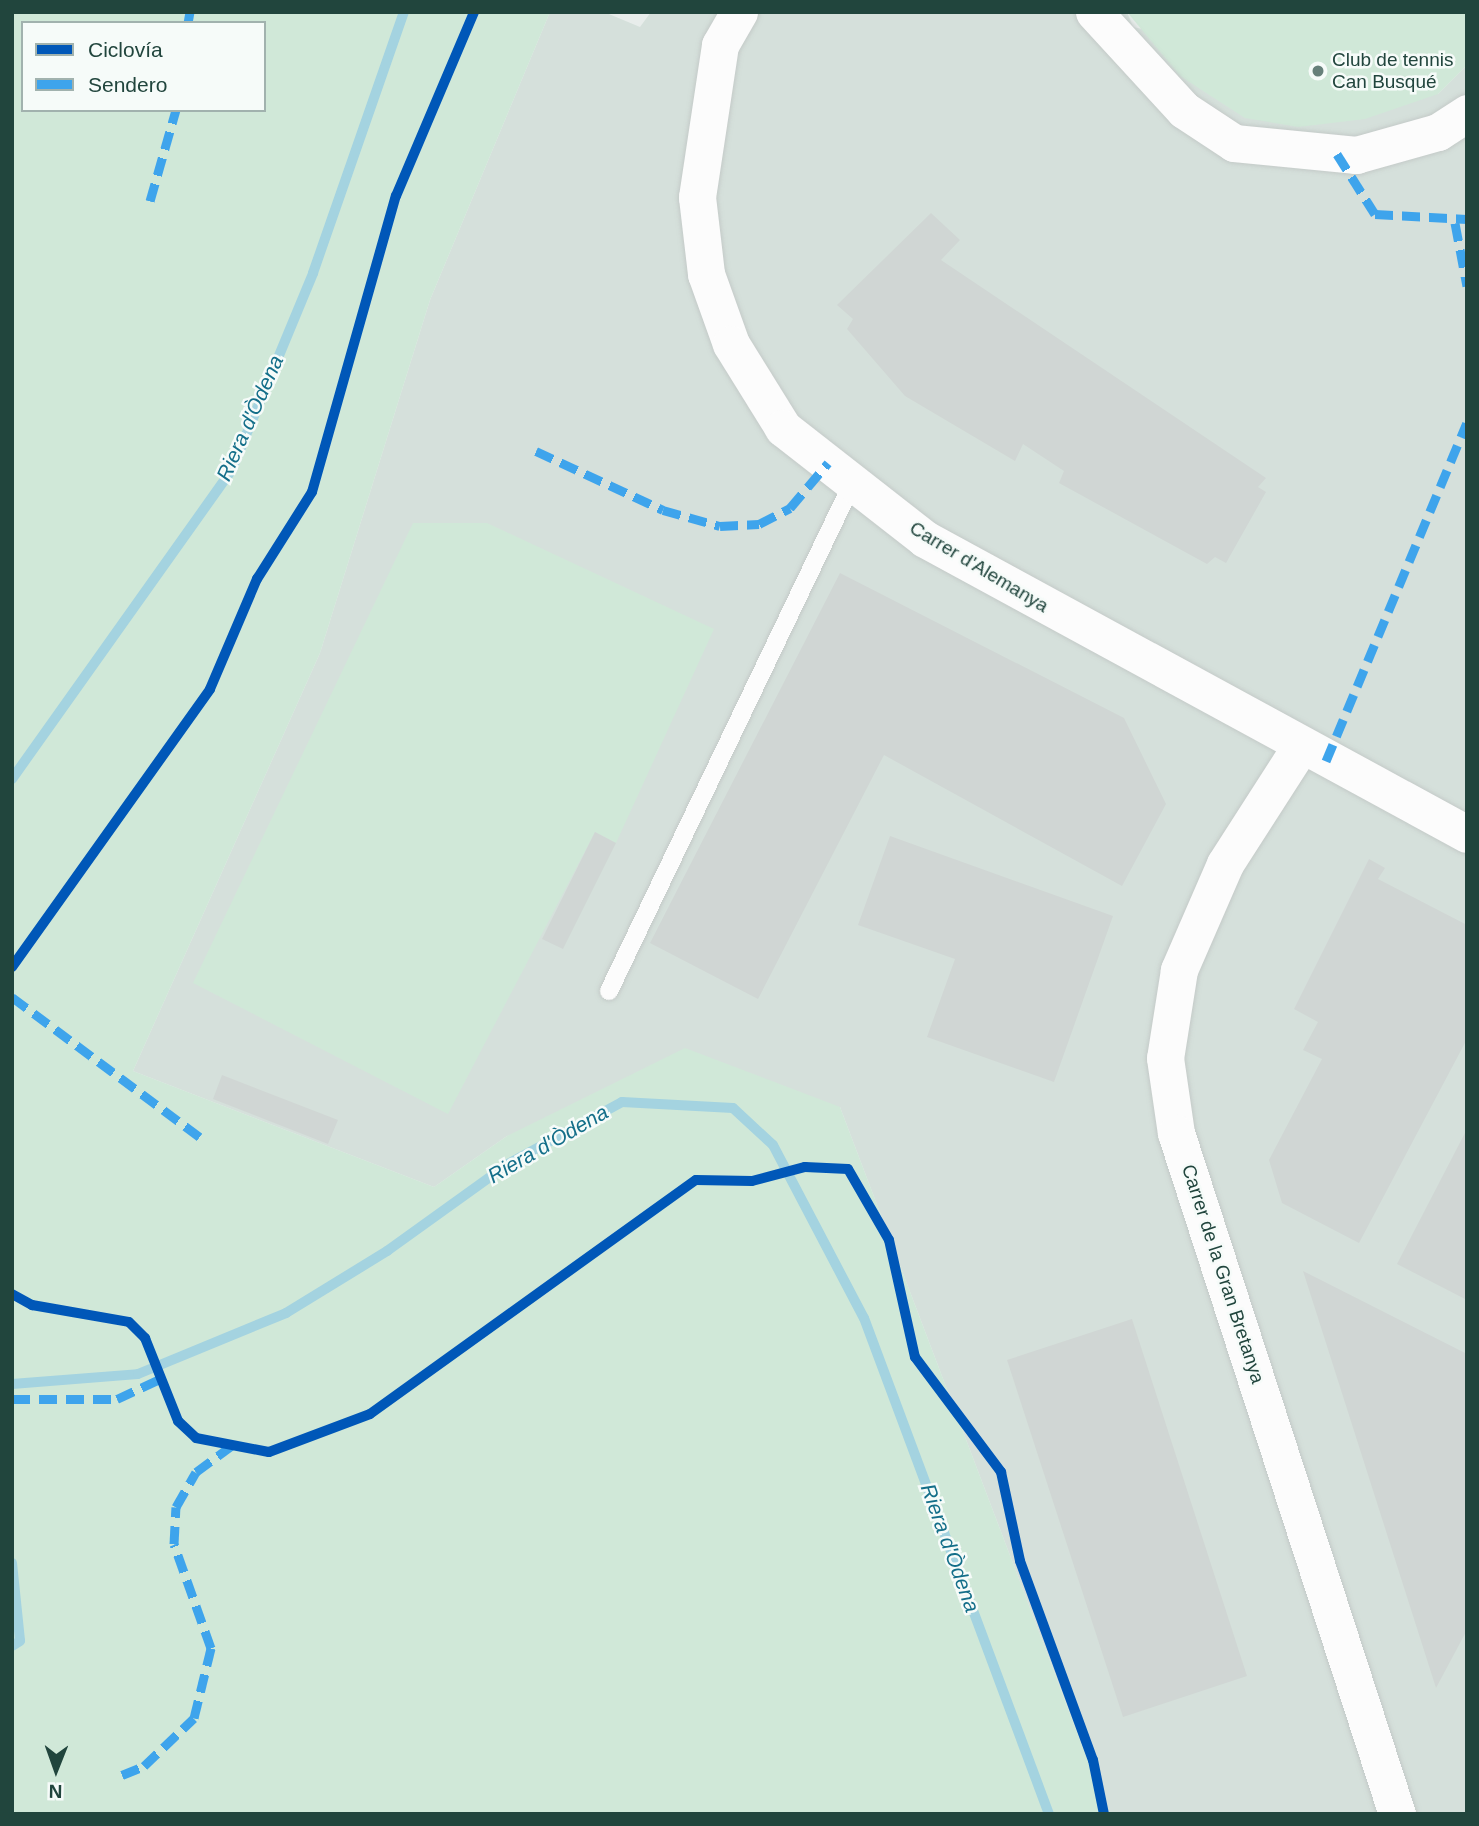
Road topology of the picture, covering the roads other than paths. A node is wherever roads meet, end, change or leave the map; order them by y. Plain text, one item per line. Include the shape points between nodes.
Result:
1 (739, 12) edge
2 (1094, 12) edge
3 (1467, 113) edge
4 (853, 482) junction
5 (1300, 747) junction
6 (1467, 834) edge
7 (609, 990) dead end
8 (1397, 1814) edge

1 - 4 street, Carrer d'Alemanya via 720,45 706,120 697,197 706,274 731,344 783,428
2 - 3 street via 1184,110 1234,143 1294,153 1356,155 1438,132
4 - 5 street, Carrer d'Alemanya via 925,538
4 - 7 lane
5 - 6 street, Carrer d'Alemanya
5 - 8 street, Carrer de la Gran Bretanya via 1225,864 1179,970 1165,1058 1176,1133

